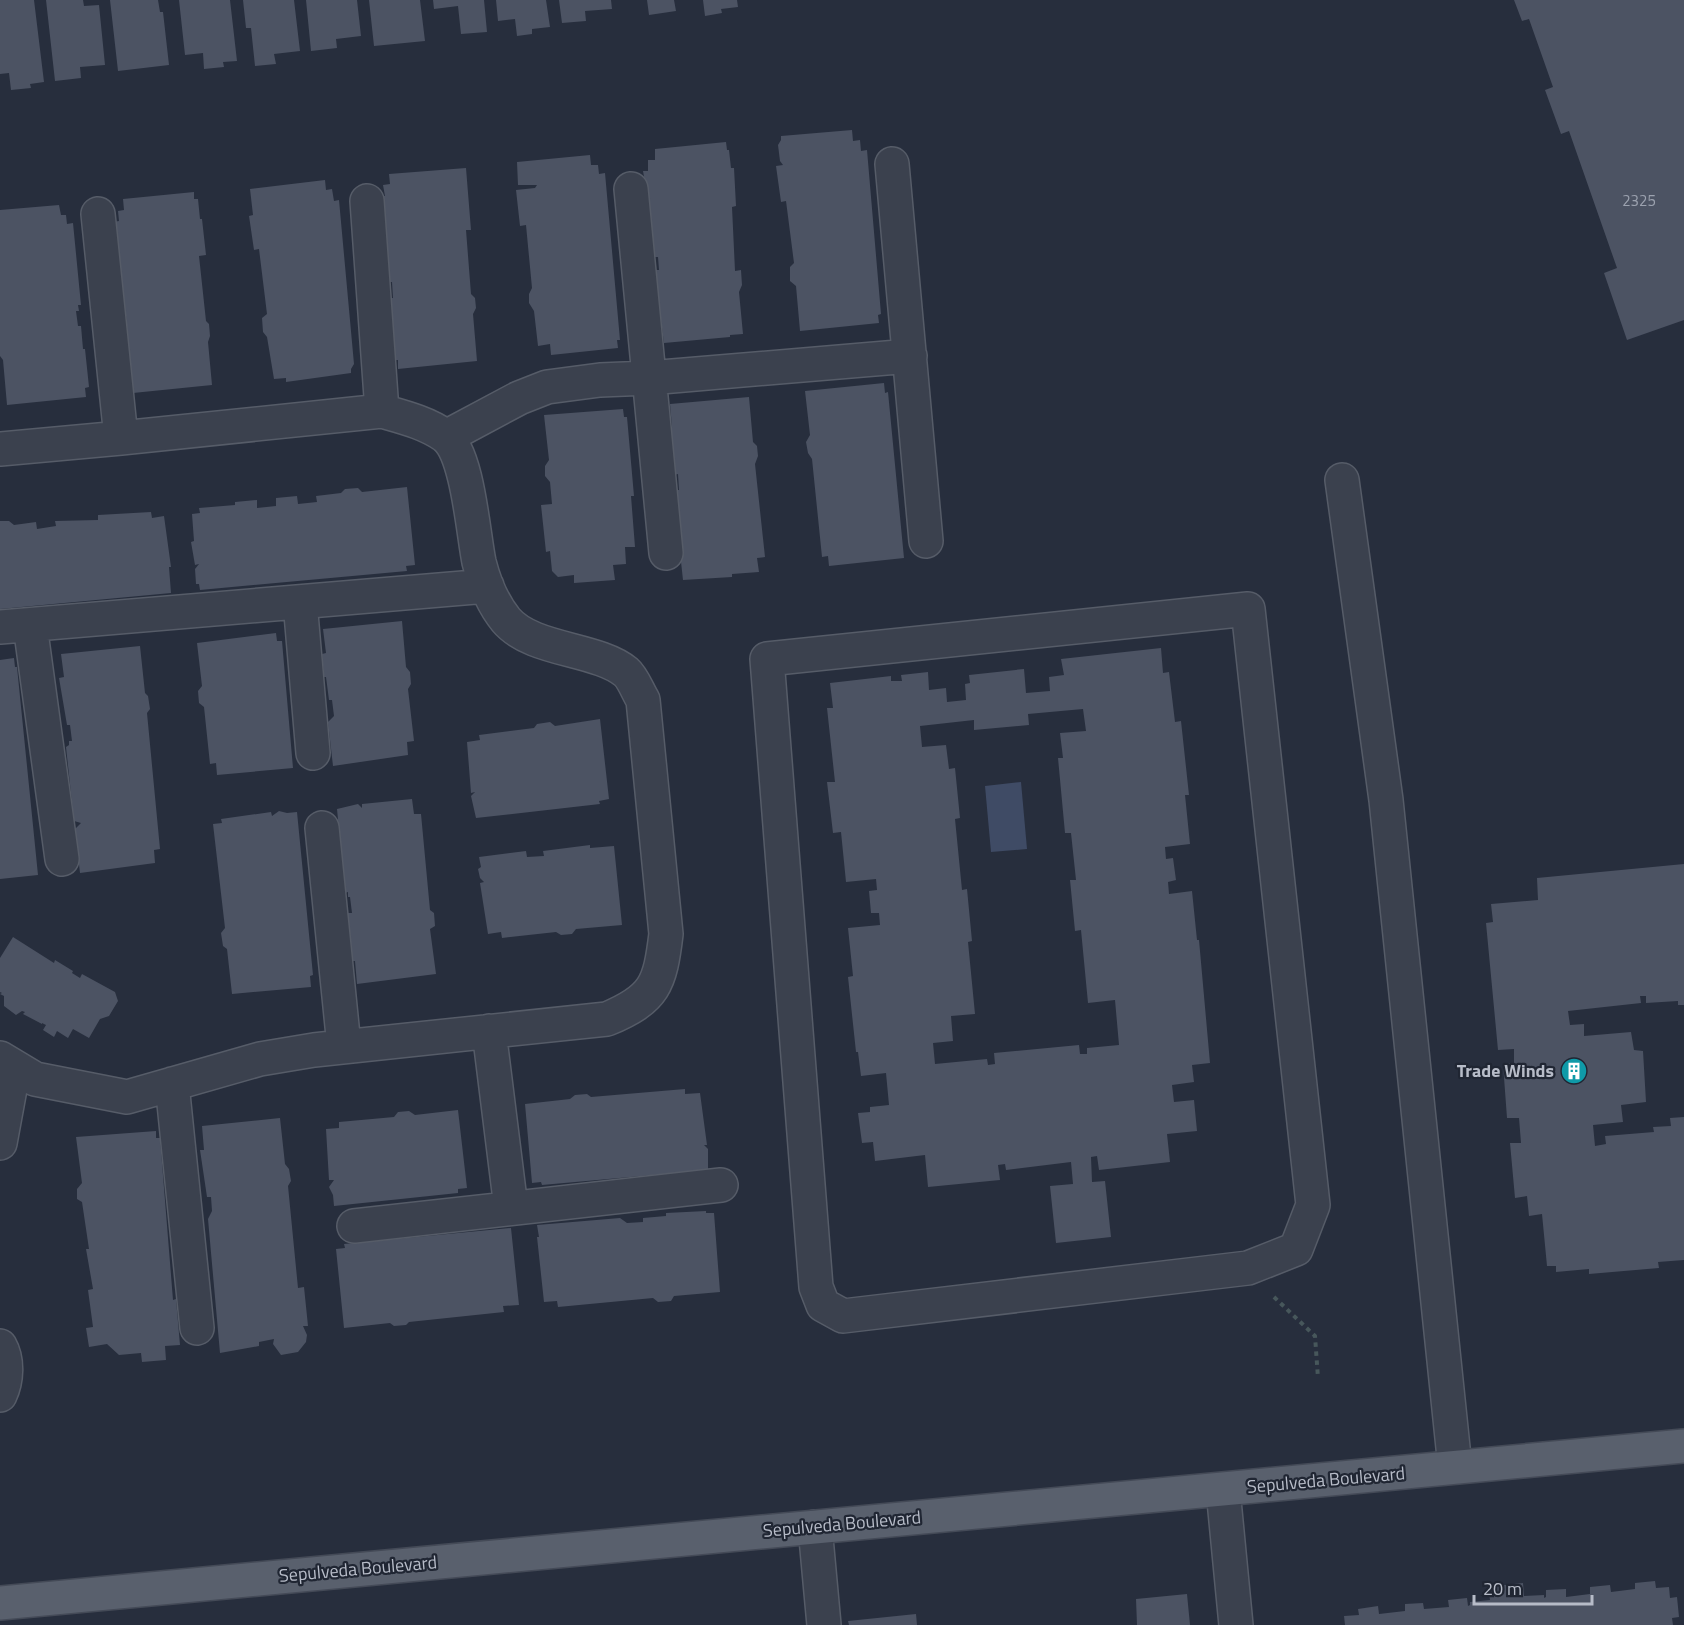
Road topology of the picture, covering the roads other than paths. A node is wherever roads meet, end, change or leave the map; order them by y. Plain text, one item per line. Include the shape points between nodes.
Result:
1 (892, 164) dead end
2 (631, 189) dead end
3 (367, 201) dead end
4 (98, 214) dead end
5 (910, 356) junction
6 (649, 378) junction
7 (382, 411) junction
8 (446, 437) junction
9 (121, 438) junction
10 (0, 449) edge
11 (1342, 480) dead end
12 (926, 541) dead end
13 (666, 553) dead end
14 (487, 586) junction
15 (300, 602) junction
16 (15, 626) edge
17 (314, 753) dead end
18 (322, 828) dead end
19 (62, 860) dead end
20 (489, 1031) junction
21 (344, 1046) junction
22 (7, 1063) edge
23 (172, 1084) junction
24 (0, 1143) edge
25 (721, 1185) dead end
26 (511, 1208) junction
27 (354, 1226) dead end
28 (996, 1298) joint
29 (197, 1328) dead end
30 (0, 1346) edge
31 (0, 1395) edge
32 (1684, 1446) edge
33 (1455, 1467) junction
34 (1223, 1490) junction
35 (815, 1527) junction
36 (0, 1603) edge
37 (824, 1625) edge
38 (1236, 1625) edge

1 - 5 lane
2 - 6 lane
3 - 7 lane
4 - 9 lane
5 - 6 lane
5 - 12 lane
6 - 8 lane via 547,387
6 - 13 lane
7 - 8 lane via 411,419
7 - 9 lane
8 - 14 lane via 461,460
9 - 10 lane
11 - 33 lane via 1386,800
14 - 15 lane
14 - 20 lane via 507,621 522,634 610,663 628,673 643,700 666,934 654,988 630,1010 607,1019
15 - 16 lane
15 - 17 lane
16 - 19 lane
18 - 21 lane
20 - 21 lane
20 - 26 lane
21 - 23 lane via 260,1059
22 - 23 lane via 35,1079 127,1097
22 - 24 lane
23 - 29 lane
25 - 26 lane
26 - 27 lane
28 - 28 lane via 843,1316 822,1305 816,1287 767,659 1248,609 1313,1204 1296,1249 1248,1268
30 - 31 lane via 6,1372
32 - 33 main road, Sepulveda Boulevard
33 - 34 main road, Sepulveda Boulevard
34 - 35 main road, Sepulveda Boulevard
34 - 38 lane
35 - 36 main road, Sepulveda Boulevard
35 - 37 lane

